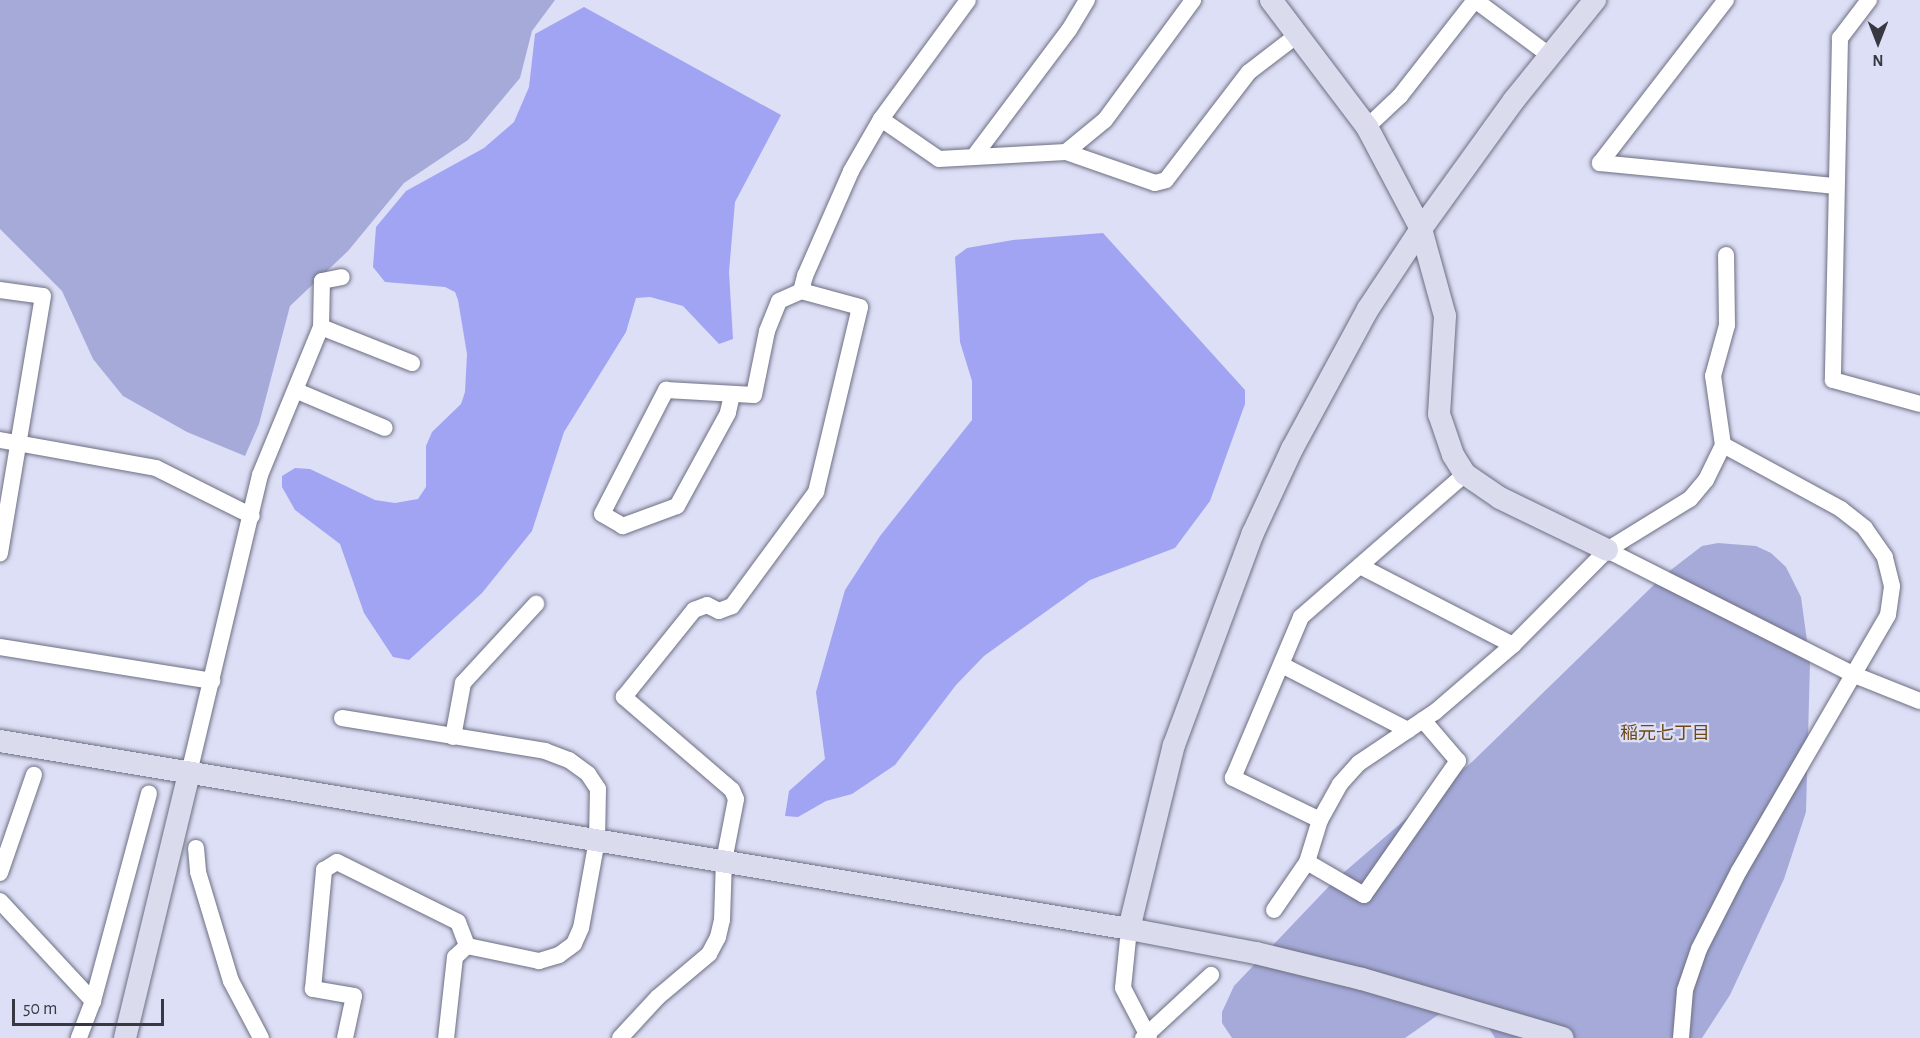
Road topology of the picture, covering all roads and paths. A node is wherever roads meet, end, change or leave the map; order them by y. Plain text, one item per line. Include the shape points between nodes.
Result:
1 (968, 0) edge
2 (1087, 0) edge
3 (1192, 0) edge
4 (1272, 0) edge
5 (1475, 0) edge
6 (1594, 0) edge
7 (1726, 0) edge
8 (1869, 0) edge
9 (1296, 36) junction
10 (1549, 56) junction
11 (881, 118) junction
12 (1367, 127) junction
13 (1066, 152) junction
14 (975, 155) junction
15 (1836, 186) junction
16 (1421, 229) junction
17 (1726, 255) dead end
18 (342, 277) dead end
19 (0, 290) edge
20 (801, 291) junction
21 (321, 327) junction
22 (412, 363) dead end
23 (297, 391) junction
24 (732, 395) junction
25 (1920, 404) edge
26 (385, 428) dead end
27 (0, 440) edge
28 (19, 445) junction
29 (1723, 445) junction
30 (1465, 474) junction
31 (252, 516) junction
32 (1607, 550) junction
33 (0, 553) edge
34 (1360, 566) junction
35 (536, 604) dead end
36 (1514, 645) junction
37 (0, 647) edge
38 (1282, 665) junction
39 (1852, 674) junction
40 (212, 681) junction
41 (1920, 701) edge
42 (342, 718) dead end
43 (1423, 720) junction
44 (1408, 730) junction
45 (453, 737) junction
46 (0, 741) edge
47 (189, 773) junction
48 (34, 775) dead end
49 (149, 793) dead end
50 (1320, 820) junction
51 (597, 840) junction
52 (196, 848) dead end
53 (724, 861) junction
54 (1307, 862) junction
55 (0, 873) edge
56 (0, 901) edge
57 (1274, 910) dead end
58 (1129, 929) junction
59 (467, 946) junction
60 (1211, 975) dead end
61 (93, 1001) junction
62 (1147, 1037) edge
63 (79, 1038) edge
64 (125, 1038) edge
65 (261, 1038) edge
66 (345, 1038) edge
67 (446, 1038) edge
68 (621, 1038) edge
69 (1563, 1038) edge
70 (1681, 1038) edge

1 - 11 street
2 - 14 street
3 - 13 street via 1105,120
4 - 9 street
5 - 10 street
5 - 12 street via 1400,96
6 - 10 street
7 - 15 street via 1600,163
8 - 15 street via 1840,38
9 - 12 street
9 - 13 street via 1249,72 1166,180 1155,183
10 - 16 street
11 - 14 street via 939,159
11 - 20 street via 851,171
12 - 16 street
13 - 14 street
15 - 25 street via 1833,380
16 - 30 street via 1445,316 1439,391 1441,424
16 - 58 street via 1327,379 1253,532 1174,745
17 - 29 street via 1727,325 1713,376
18 - 21 street via 322,281
19 - 28 street via 43,296
20 - 24 street via 779,301 767,331 754,395
20 - 53 street via 860,307 816,492 732,606 719,611 707,605 694,610 624,697 732,790 736,799
21 - 22 street
21 - 23 street
23 - 26 street
23 - 31 street via 260,475
24 - 24 street via 666,390 602,514 623,526 677,506 728,412
27 - 28 street
28 - 31 street via 156,468
28 - 33 street
29 - 32 street via 1706,480 1690,499
29 - 39 street via 1841,509 1866,528 1885,557 1892,586 1888,615
30 - 32 street via 1500,498
30 - 34 street
31 - 40 street
32 - 36 street
32 - 39 street
34 - 36 street
34 - 38 street via 1301,617
35 - 45 street via 463,683
36 - 43 street
37 - 40 street
38 - 44 street
38 - 50 street via 1233,778
39 - 41 street
39 - 70 street via 1739,871 1700,949 1685,990
40 - 47 street
42 - 45 street
43 - 44 street
43 - 54 street via 1458,761 1364,895
44 - 50 street via 1359,763 1340,784
45 - 51 street via 545,751 569,760 588,774 598,789
46 - 47 street
47 - 51 street
47 - 64 street
48 - 55 street
49 - 61 street
50 - 54 street
51 - 53 street
51 - 59 street via 581,928 574,944 559,955 539,961
52 - 65 street via 198,872 231,981
53 - 58 street
53 - 68 street via 722,920 709,954 658,998
54 - 57 street
56 - 61 street
58 - 62 street via 1123,988
58 - 69 street via 1256,953 1362,979
59 - 66 street via 458,922 337,862 324,870 314,989 354,996
59 - 67 street via 455,957
60 - 62 street
61 - 63 street

